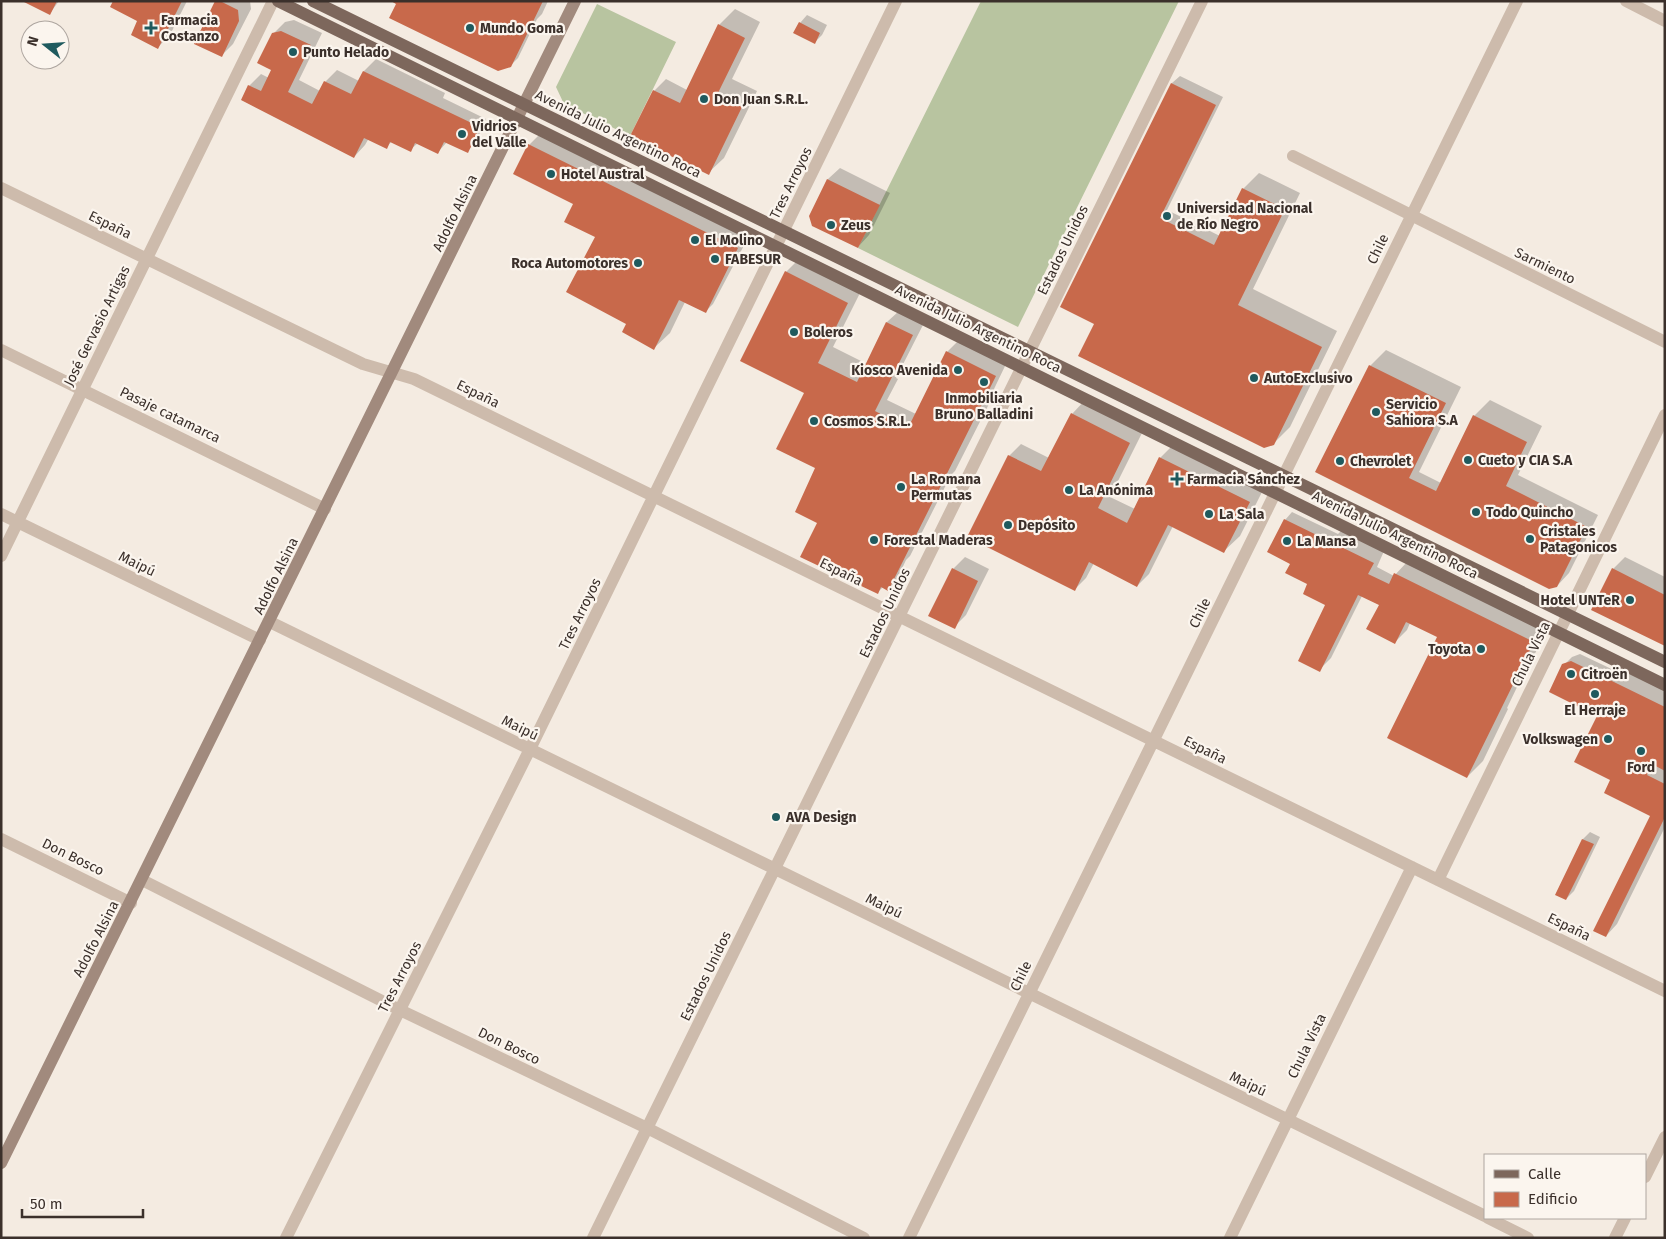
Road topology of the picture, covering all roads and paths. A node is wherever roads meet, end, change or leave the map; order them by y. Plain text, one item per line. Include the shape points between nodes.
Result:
1 (273, 1) edge
2 (278, 1) edge
3 (313, 1) edge
4 (575, 1) edge
5 (896, 1) edge
6 (1202, 1) edge
7 (1517, 1) edge
8 (1626, 1) edge
9 (1665, 20) edge
10 (525, 105) junction
11 (518, 119) junction
12 (1293, 156) dead end
13 (1, 188) edge
14 (1411, 216) junction
15 (784, 232) junction
16 (777, 246) junction
17 (147, 259) junction
18 (1665, 342) edge
19 (1, 350) edge
20 (1030, 352) junction
21 (1022, 367) junction
22 (392, 372) junction
23 (83, 389) junction
24 (1665, 415) edge
25 (1283, 476) junction
26 (1276, 492) junction
27 (654, 497) junction
28 (325, 509) junction
29 (1, 514) edge
30 (18, 522) junction
31 (1, 556) edge
32 (1567, 614) junction
33 (899, 617) junction
34 (270, 622) junction
35 (1558, 632) junction
36 (260, 640) junction
37 (1665, 662) edge
38 (1665, 684) edge
39 (1153, 741) junction
40 (530, 749) junction
41 (1, 839) edge
42 (1412, 867) junction
43 (775, 869) junction
44 (142, 880) junction
45 (1438, 880) junction
46 (131, 903) junction
47 (1665, 991) edge
48 (1029, 994) junction
49 (400, 1010) junction
50 (1288, 1120) junction
51 (647, 1128) junction
52 (1665, 1136) edge
53 (1, 1162) edge
54 (1646, 1175) edge
55 (1484, 1216) edge
56 (1490, 1219) edge
57 (1624, 1219) edge
58 (286, 1238) edge
59 (593, 1238) edge
60 (864, 1238) edge
61 (909, 1238) edge
62 (1230, 1238) edge
63 (1528, 1238) edge
64 (1615, 1238) edge

1 - 17 street, José Gervasio Artigas
2 - 11 main road, Avenida Julio Argentino Roca
3 - 10 main road, Avenida Julio Argentino Roca
4 - 10 main road, Adolfo Alsina
5 - 15 street, Tres Arroyos
6 - 20 street, Estados Unidos
7 - 14 street, Chile
8 - 9 street
10 - 11 main road, Adolfo Alsina
10 - 15 main road, Avenida Julio Argentino Roca
11 - 16 main road, Avenida Julio Argentino Roca
11 - 22 main road, Adolfo Alsina
12 - 14 street, Sarmiento
13 - 17 street, España
14 - 18 street, Sarmiento
14 - 25 street, Chile
15 - 16 street, Tres Arroyos
15 - 20 main road, Avenida Julio Argentino Roca
16 - 21 main road, Avenida Julio Argentino Roca
16 - 27 street, Tres Arroyos
17 - 22 street, España via 363,364
17 - 23 street, José Gervasio Artigas
19 - 23 street, Pasaje catamarca
20 - 21 street, Estados Unidos
20 - 25 main road, Avenida Julio Argentino Roca
21 - 26 main road, Avenida Julio Argentino Roca
21 - 33 street, Estados Unidos
22 - 27 street, España via 414,379
22 - 28 main road, Adolfo Alsina
23 - 28 street, Pasaje catamarca
23 - 30 street, José Gervasio Artigas
24 - 32 street, Chula Vista
25 - 26 street, Chile
25 - 32 main road, Avenida Julio Argentino Roca
26 - 35 main road, Avenida Julio Argentino Roca
26 - 39 street, Chile
27 - 33 street, España
27 - 40 street, Tres Arroyos
28 - 34 main road, Adolfo Alsina
29 - 30 street, Maipú
30 - 31 street, José Gervasio Artigas
30 - 36 street, Maipú
32 - 35 street, Chula Vista
32 - 37 main road, Avenida Julio Argentino Roca
33 - 39 street, España
33 - 43 street, Estados Unidos
34 - 36 main road, Adolfo Alsina
34 - 40 street, Maipú
35 - 38 main road, Avenida Julio Argentino Roca
35 - 45 street, Chula Vista
36 - 44 main road, Adolfo Alsina
39 - 42 street, España
39 - 48 street, Chile
40 - 43 street, Maipú
40 - 49 street, Tres Arroyos
41 - 46 street, Don Bosco
42 - 45 street, España
42 - 50 street, Chula Vista
43 - 48 street, Maipú
43 - 51 street, Estados Unidos
44 - 46 main road, Adolfo Alsina
44 - 49 street, Don Bosco
45 - 47 street, España
46 - 53 main road, Adolfo Alsina
48 - 50 street, Maipú
48 - 61 street, Chile
49 - 51 street, Don Bosco
49 - 58 street, Tres Arroyos
50 - 55 street, Maipú
50 - 62 street, Chula Vista
51 - 59 street, Estados Unidos
51 - 60 street, Don Bosco
52 - 54 street
56 - 63 street, Maipú
57 - 64 street

